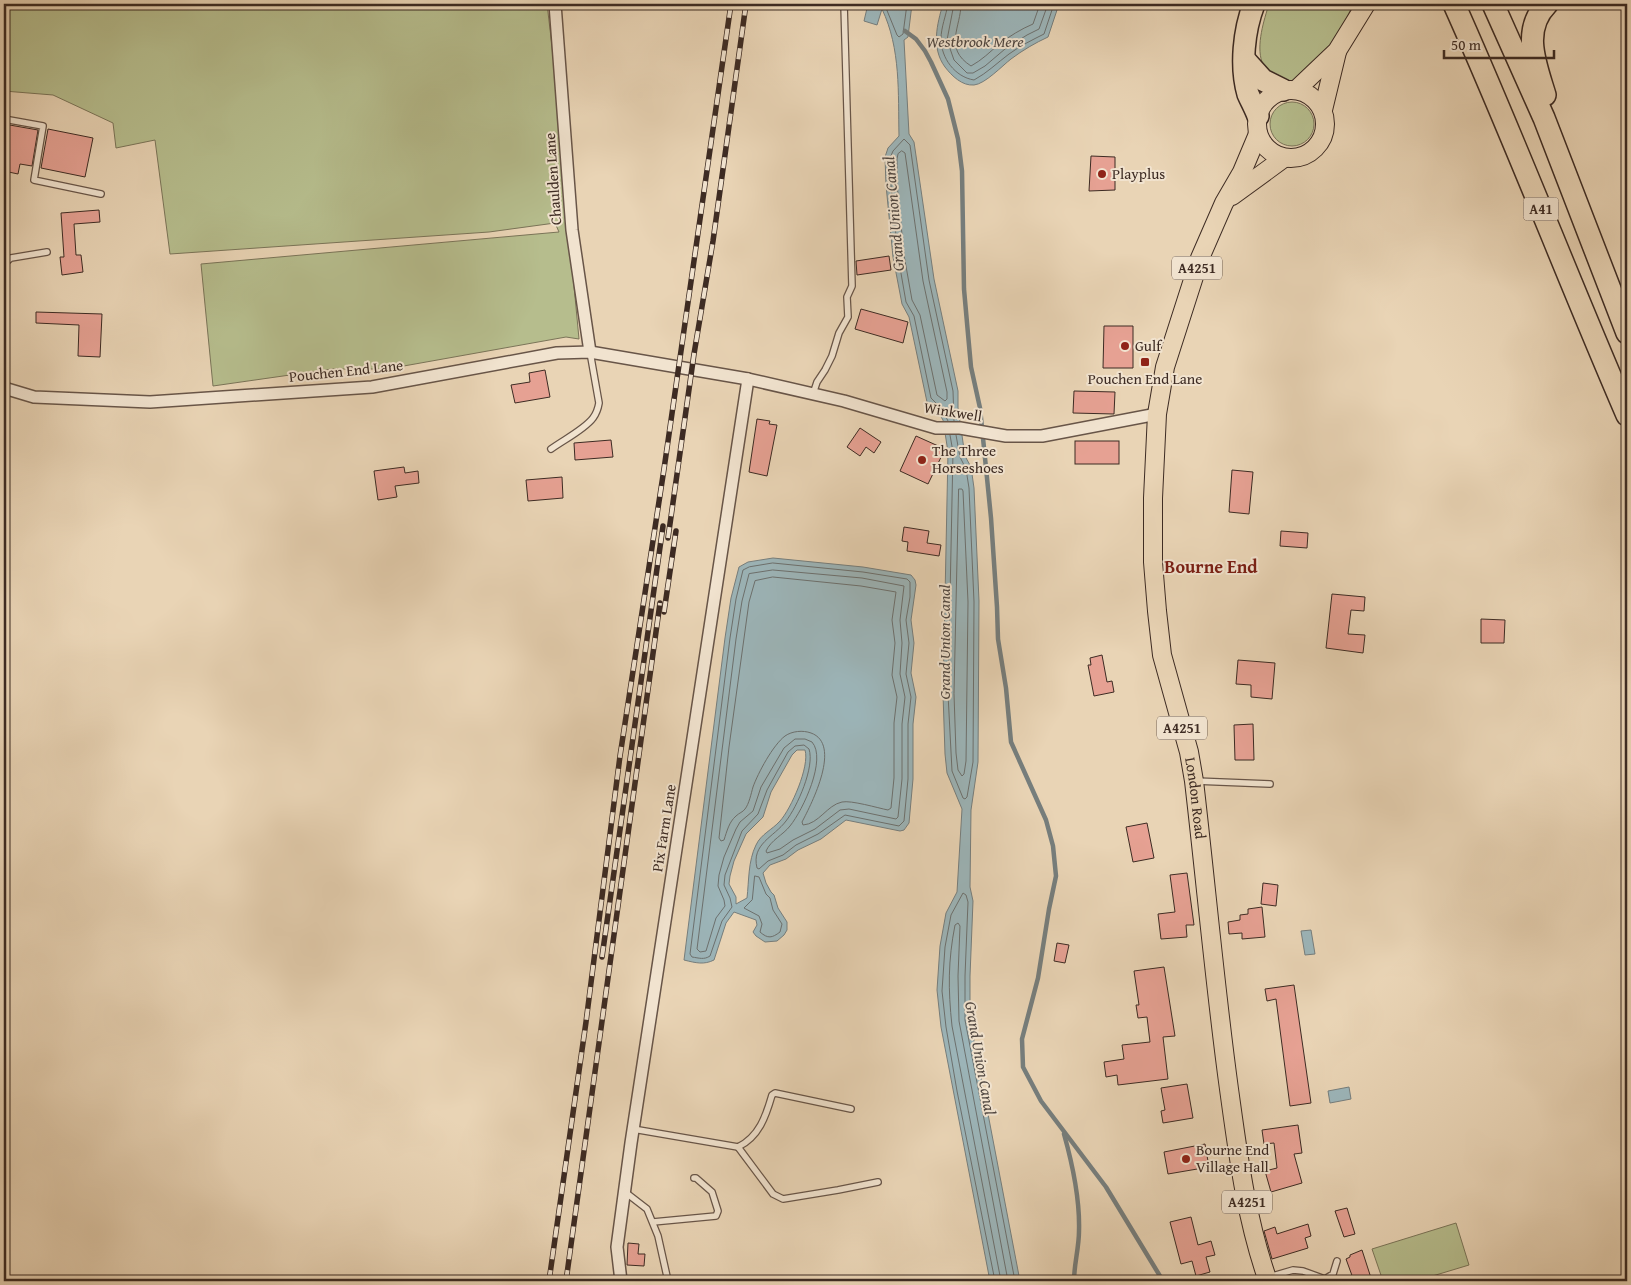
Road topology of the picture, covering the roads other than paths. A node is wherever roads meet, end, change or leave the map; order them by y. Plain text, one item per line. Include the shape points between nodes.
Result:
1 (555, 4) edge
2 (844, 4) edge
3 (1254, 4) edge
4 (1366, 4) edge
5 (1454, 4) edge
6 (1493, 4) edge
7 (1546, 4) edge
8 (1337, 51) junction
9 (1245, 60) junction
10 (1290, 90) junction
11 (1323, 110) junction
12 (4, 119) edge
13 (1258, 125) junction
14 (1284, 158) junction
15 (1572, 188) junction
16 (101, 194) dead end
17 (1224, 202) junction
18 (47, 252) dead end
19 (4, 264) edge
20 (1627, 332) edge
21 (590, 352) junction
22 (748, 380) junction
23 (4, 388) edge
24 (813, 394) junction
25 (1156, 414) junction
26 (1627, 415) edge
27 (551, 449) dead end
28 (1194, 781) junction
29 (1270, 784) dead end
30 (851, 1110) dead end
31 (633, 1129) junction
32 (738, 1146) junction
33 (694, 1178) dead end
34 (878, 1182) dead end
35 (625, 1192) junction
36 (653, 1222) junction
37 (1337, 1261) dead end
38 (1267, 1280) edge
39 (621, 1281) edge
40 (668, 1281) edge

1 - 21 street, Chaulden Lane via 572,230
2 - 24 lane via 852,286 848,297 848,317
3 - 9 highway via 1246,29
4 - 8 main road
5 - 26 highway, A41
6 - 15 highway, A41
7 - 15 highway via 1533,26 1534,59
8 - 10 main road
8 - 11 main road
9 - 10 highway via 1263,80
9 - 13 highway via 1248,93
10 - 11 main road via 1307,93
10 - 13 main road via 1266,100
11 - 14 main road via 1325,131 1314,150 1306,156
12 - 16 lane via 43,126 34,180
13 - 14 main road via 1268,150
13 - 17 main road, London Road / A4251 via 1242,172
14 - 17 main road
15 - 20 highway, A41
17 - 25 main road, London Road / A4251 via 1200,258 1165,367
18 - 19 lane via 11,258
21 - 22 street, Pouchen End Lane
21 - 23 street, Pouchen End Lane via 557,353 372,387 150,402 34,397
21 - 27 lane via 599,403 597,411 586,425
22 - 24 street, Winkwell
22 - 31 street, Pix Farm Lane
24 - 25 street, Winkwell via 936,428 960,428 1006,436 1042,436
25 - 28 main road, London Road / A4251 via 1153,562 1157,611 1162,655
28 - 29 lane
28 - 38 main road, London Road / A4251 via 1219,1016 1244,1191
30 - 32 lane via 775,1093 758,1130 746,1143
31 - 32 lane
31 - 35 street, Pix Farm Lane
32 - 34 lane via 773,1194 783,1199
33 - 36 lane via 712,1192 718,1211 716,1216
35 - 36 lane via 647,1210
35 - 39 street, Pix Farm Lane via 617,1247
36 - 40 lane
37 - 38 lane via 1333,1274 1325,1279 1293,1270

